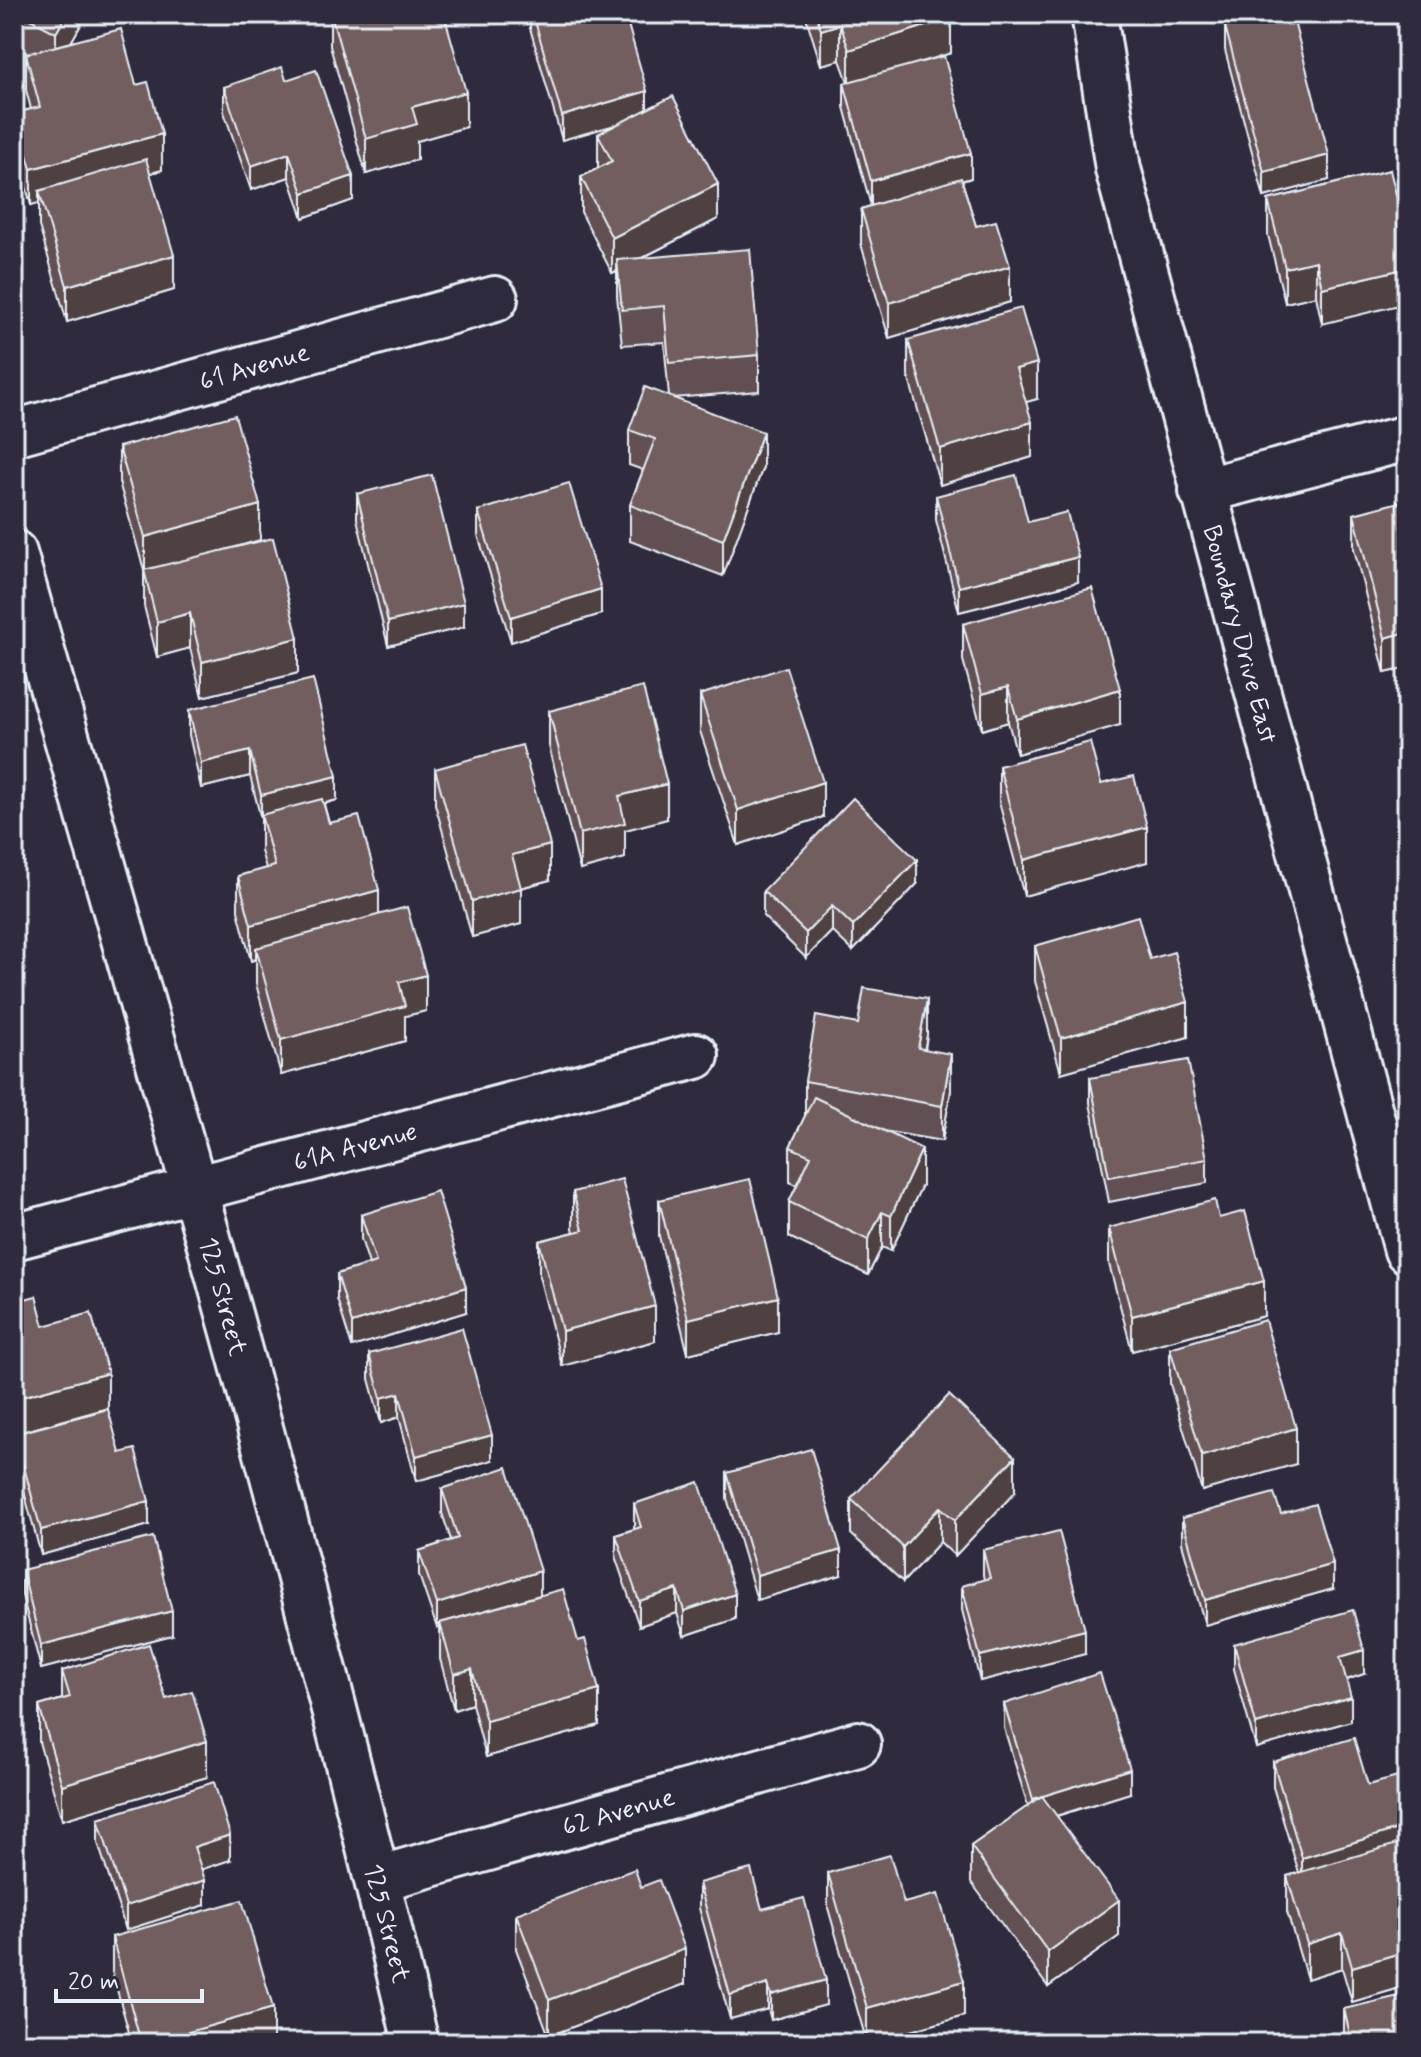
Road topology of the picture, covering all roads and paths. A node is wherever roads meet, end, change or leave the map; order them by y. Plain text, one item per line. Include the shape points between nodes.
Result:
1 (1094, 14) edge
2 (495, 299) dead end
3 (14, 433) edge
4 (1407, 438) edge
5 (1202, 491) junction
6 (14, 553) edge
7 (696, 1056) dead end
8 (195, 1188) junction
9 (14, 1237) edge
10 (1407, 1250) edge
11 (858, 1744) dead end
12 (378, 1879) junction
13 (416, 2043) edge

1 - 5 street, Boundary Drive East via 1118,169
2 - 3 street, 61 Avenue
4 - 5 street
5 - 10 street, Boundary Drive East
6 - 8 street, 125 Street
7 - 8 street, 61A Avenue
8 - 9 street, 61A Avenue
8 - 12 street, 125 Street
11 - 12 street, 62 Avenue
12 - 13 street, 125 Street

